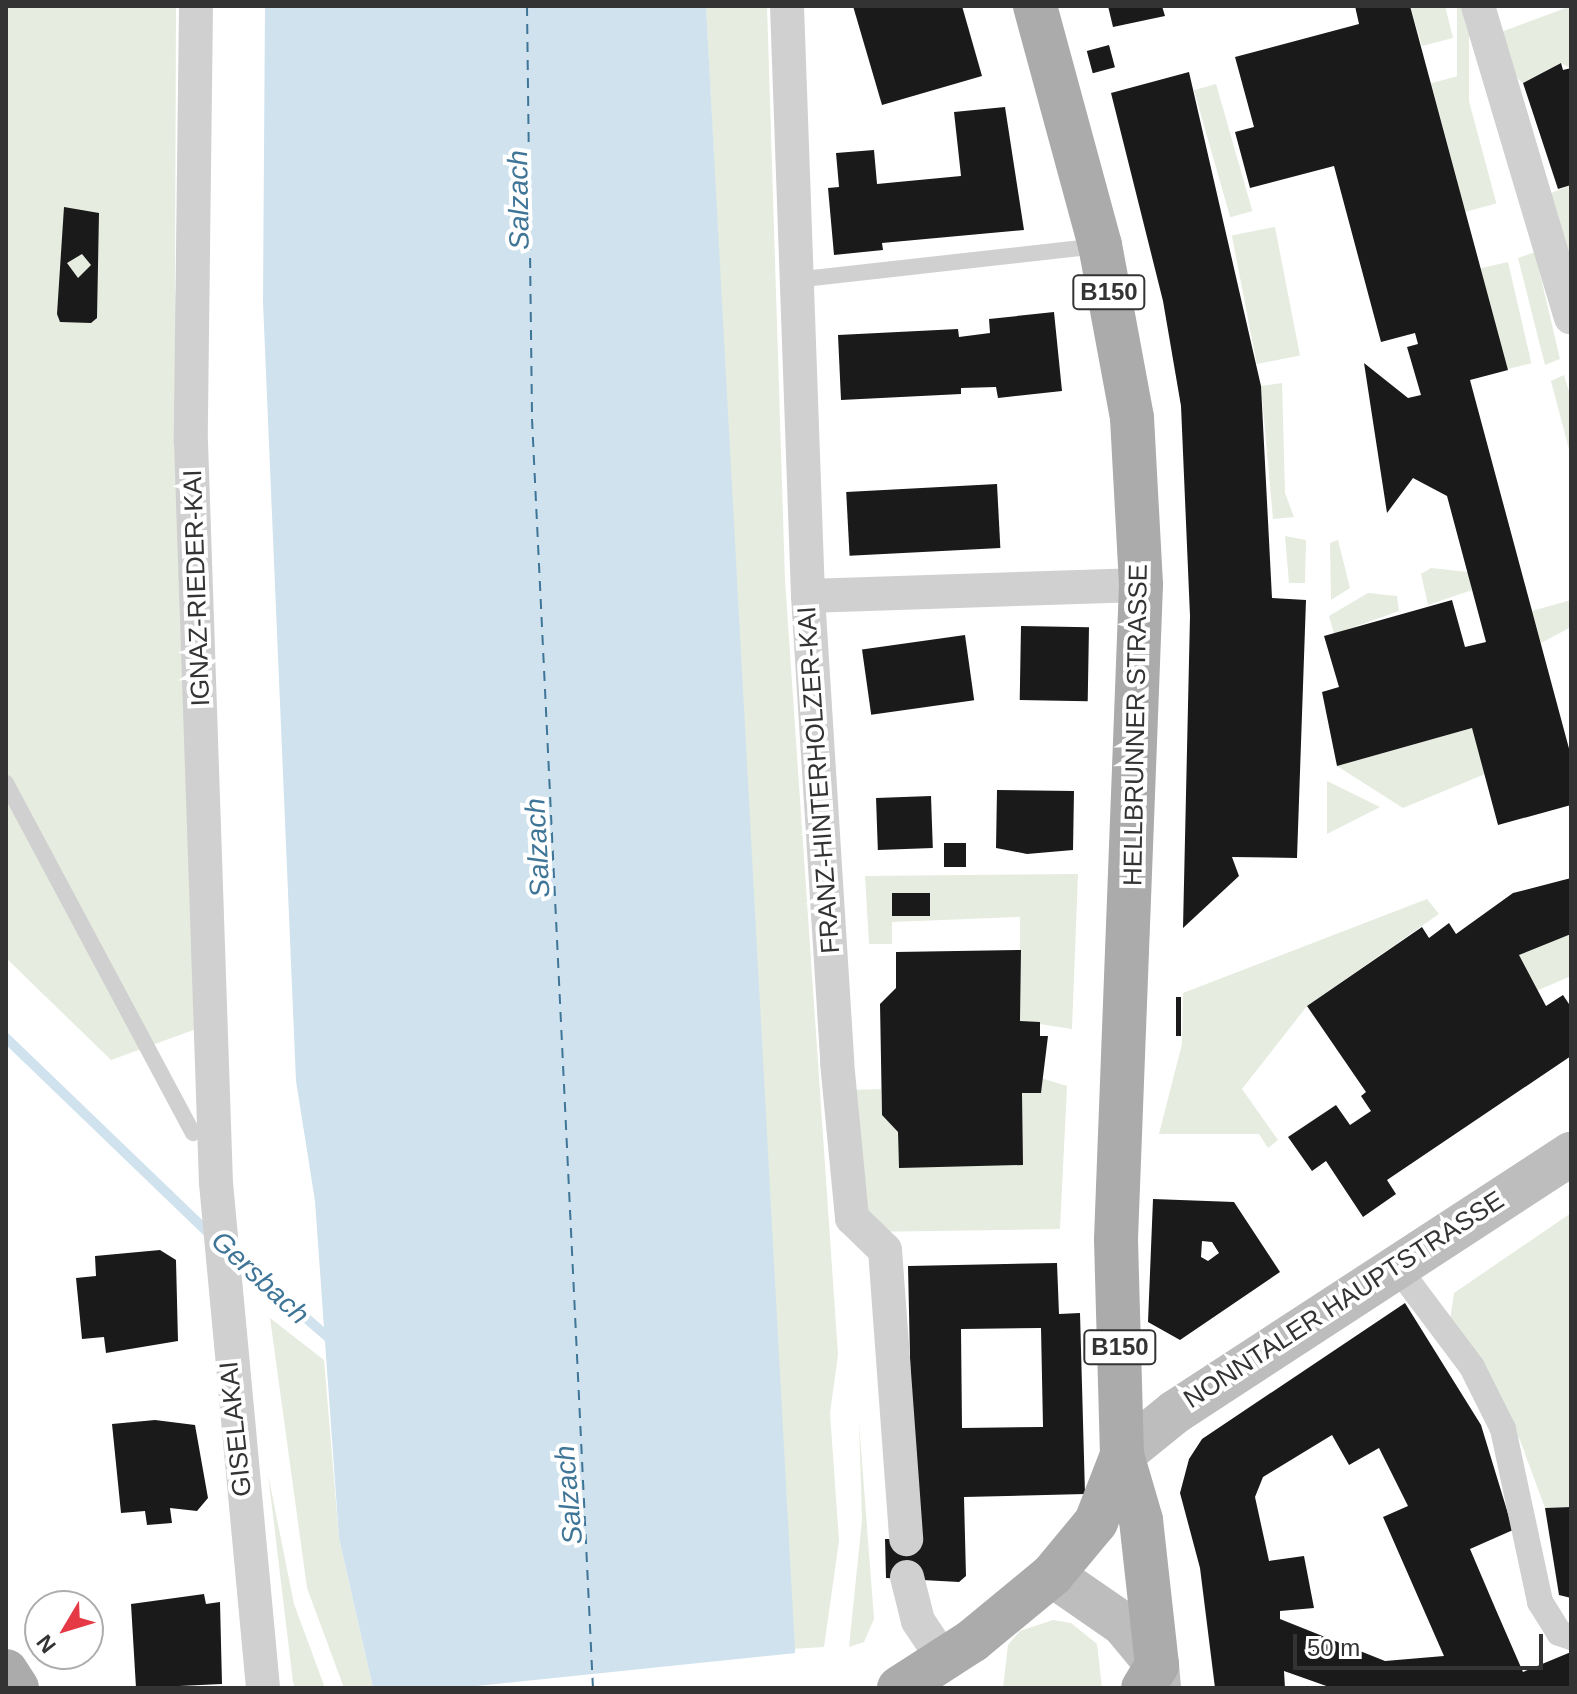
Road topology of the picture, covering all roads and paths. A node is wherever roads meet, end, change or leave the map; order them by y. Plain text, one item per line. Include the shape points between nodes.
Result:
1 (196, 6) edge
2 (787, 6) edge
3 (1035, 6) edge
4 (1478, 6) edge
5 (1100, 245) junction
6 (795, 280) junction
7 (1571, 317) edge
8 (1141, 585) junction
9 (808, 596) junction
10 (6, 783) edge
11 (193, 1133) dead end
12 (1571, 1154) edge
13 (217, 1170) joint
14 (1397, 1267) junction
15 (1122, 1455) junction
16 (906, 1539) dead end
17 (1052, 1575) junction
18 (907, 1577) dead end
19 (1571, 1637) edge
20 (944, 1660) junction
21 (6, 1671) edge
22 (1153, 1680) edge
23 (17, 1688) edge
24 (263, 1688) edge
25 (899, 1688) edge

1 - 13 street, IGNAZ-RIEDER-KAI via 191,442
2 - 6 street, FRANZ-HINTERHOLZER-KAI
3 - 5 main road, HELLBRUNNER STRASSE / B150
4 - 7 street
5 - 6 lane
5 - 8 main road, HELLBRUNNER STRASSE / B150 via 1132,418
6 - 9 street, FRANZ-HINTERHOLZER-KAI
8 - 9 street
8 - 15 main road, HELLBRUNNER STRASSE / B150 via 1116,1240
9 - 16 street, FRANZ-HINTERHOLZER-KAI via 852,1218 885,1250
10 - 11 lane
12 - 14 main road, NONNTALER HAUPTSTRASSE
13 - 24 street, GISELAKAI via 222,1279
14 - 15 main road, NONNTALER HAUPTSTRASSE
14 - 19 street via 1472,1367 1503,1429 1540,1602 1559,1633
15 - 17 main road, B150 via 1096,1522
15 - 22 main road, B150 via 1141,1520
17 - 20 main road, B150
17 - 22 main road via 1093,1597
18 - 20 street via 918,1621
20 - 25 main road, B150
21 - 23 main road

